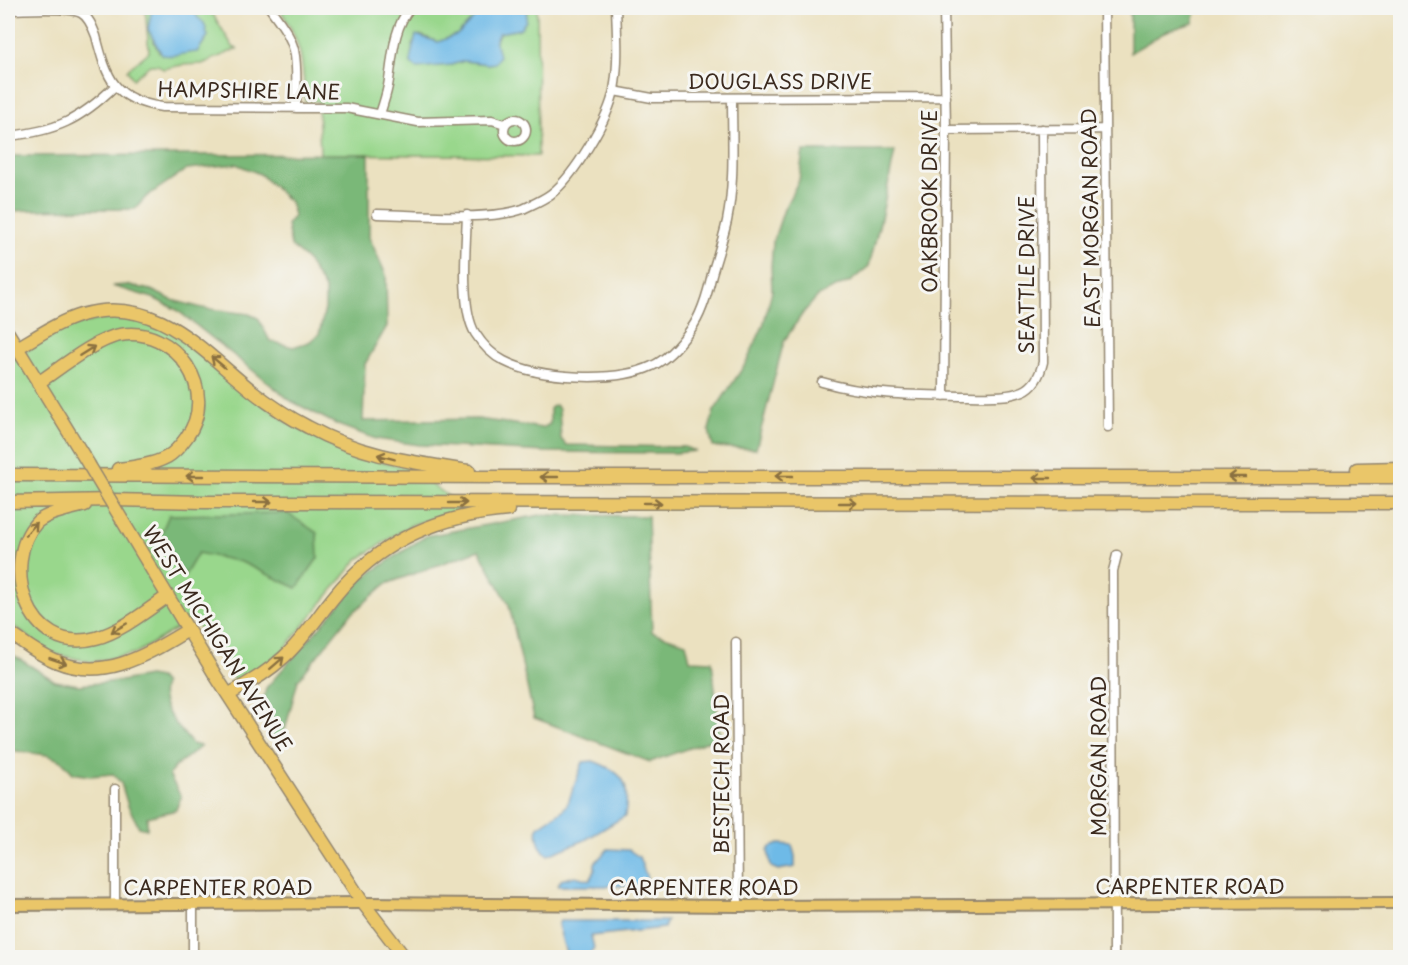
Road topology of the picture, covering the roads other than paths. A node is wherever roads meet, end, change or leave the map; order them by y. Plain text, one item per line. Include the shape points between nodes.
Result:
1 (270, 8) edge
2 (410, 8) edge
3 (616, 8) edge
4 (944, 8) edge
5 (1104, 8) edge
6 (8, 10) edge
7 (115, 86) junction
8 (614, 91) junction
9 (946, 97) junction
10 (732, 98) junction
11 (296, 108) junction
12 (380, 114) junction
13 (505, 124) dead end
14 (1042, 129) junction
15 (1105, 129) junction
16 (946, 130) junction
17 (8, 136) edge
18 (377, 214) dead end
19 (466, 215) junction
20 (8, 333) edge
21 (17, 348) junction
22 (822, 382) dead end
23 (38, 383) junction
24 (944, 396) junction
25 (1108, 427) dead end
26 (1401, 468) edge
27 (86, 470) junction
28 (8, 475) edge
29 (506, 477) junction
30 (1270, 477) junction
31 (1401, 477) edge
32 (114, 500) junction
33 (8, 502) edge
34 (580, 503) junction
35 (1401, 503) edge
36 (1117, 555) dead end
37 (168, 596) junction
38 (188, 630) junction
39 (8, 632) edge
40 (736, 642) dead end
41 (228, 695) junction
42 (115, 789) dead end
43 (363, 903) junction
44 (1401, 903) edge
45 (8, 904) edge
46 (115, 905) junction
47 (193, 905) junction
48 (1115, 905) junction
49 (738, 906) junction
50 (193, 957) edge
51 (405, 957) edge
52 (1114, 957) edge

1 - 11 street via 294,48
2 - 12 street via 398,28
3 - 8 street
4 - 9 street, OAKBROOK DRIVE
5 - 15 street, EAST MORGAN ROAD
6 - 7 street via 72,10 83,14 93,29
7 - 11 street, HAMPSHIRE LANE via 132,99 162,107
7 - 17 street via 81,115 60,126
8 - 10 street, DOUGLASS DRIVE via 652,98
8 - 19 street via 609,109 578,162 550,195 522,209
9 - 10 street, DOUGLASS DRIVE
9 - 16 street, OAKBROOK DRIVE
10 - 19 street via 727,220 706,296 693,327 672,352 652,366 624,375 554,374 523,369 494,354 474,330 468,307
11 - 12 street, HAMPSHIRE LANE via 346,108
12 - 13 street, HAMPSHIRE LANE via 418,122 492,120
14 - 15 street
14 - 16 street
14 - 24 street, SEATTLE DRIVE via 1041,371 1029,388 1020,392
15 - 25 street, EAST MORGAN ROAD
16 - 24 street, OAKBROOK DRIVE
18 - 19 street
20 - 21 highway, WEST MICHIGAN AVENUE
21 - 23 highway, WEST MICHIGAN AVENUE
29 -> 21 highway via 400,461 325,436 268,402 184,334 145,315 120,311 89,313 62,322
22 - 24 street, SEATTLE DRIVE via 885,394
23 - 27 highway, WEST MICHIGAN AVENUE
23 -> 27 highway via 102,341 129,334 169,346 191,372 197,406 181,446 168,457 147,465
26 - 30 highway via 1307,471
27 - 28 highway
29 -> 27 highway
27 - 37 highway, WEST MICHIGAN AVENUE, bridge
30 -> 29 highway
30 - 31 highway
32 - 33 highway
32 -> 34 highway
37 -> 32 highway via 106,635 77,641 42,630 24,610 16,589 15,561 21,541 38,522 53,515
34 -> 35 highway
41 -> 34 highway via 265,674 286,655 345,583 403,539 469,514
36 - 48 street, MORGAN ROAD via 1113,571
37 - 38 highway, WEST MICHIGAN AVENUE
39 -> 38 highway via 56,662 92,667 127,663
38 - 41 highway, WEST MICHIGAN AVENUE
40 - 49 street, BESTECH ROAD
41 - 43 highway, WEST MICHIGAN AVENUE
42 - 46 street
43 - 47 main road, CARPENTER ROAD
43 - 49 main road, CARPENTER ROAD
43 - 51 highway, WEST MICHIGAN AVENUE
44 - 48 main road, CARPENTER ROAD
45 - 46 main road, CARPENTER ROAD
46 - 47 main road, CARPENTER ROAD
47 - 50 street
48 - 49 main road, CARPENTER ROAD
48 - 52 street, MORGAN ROAD

